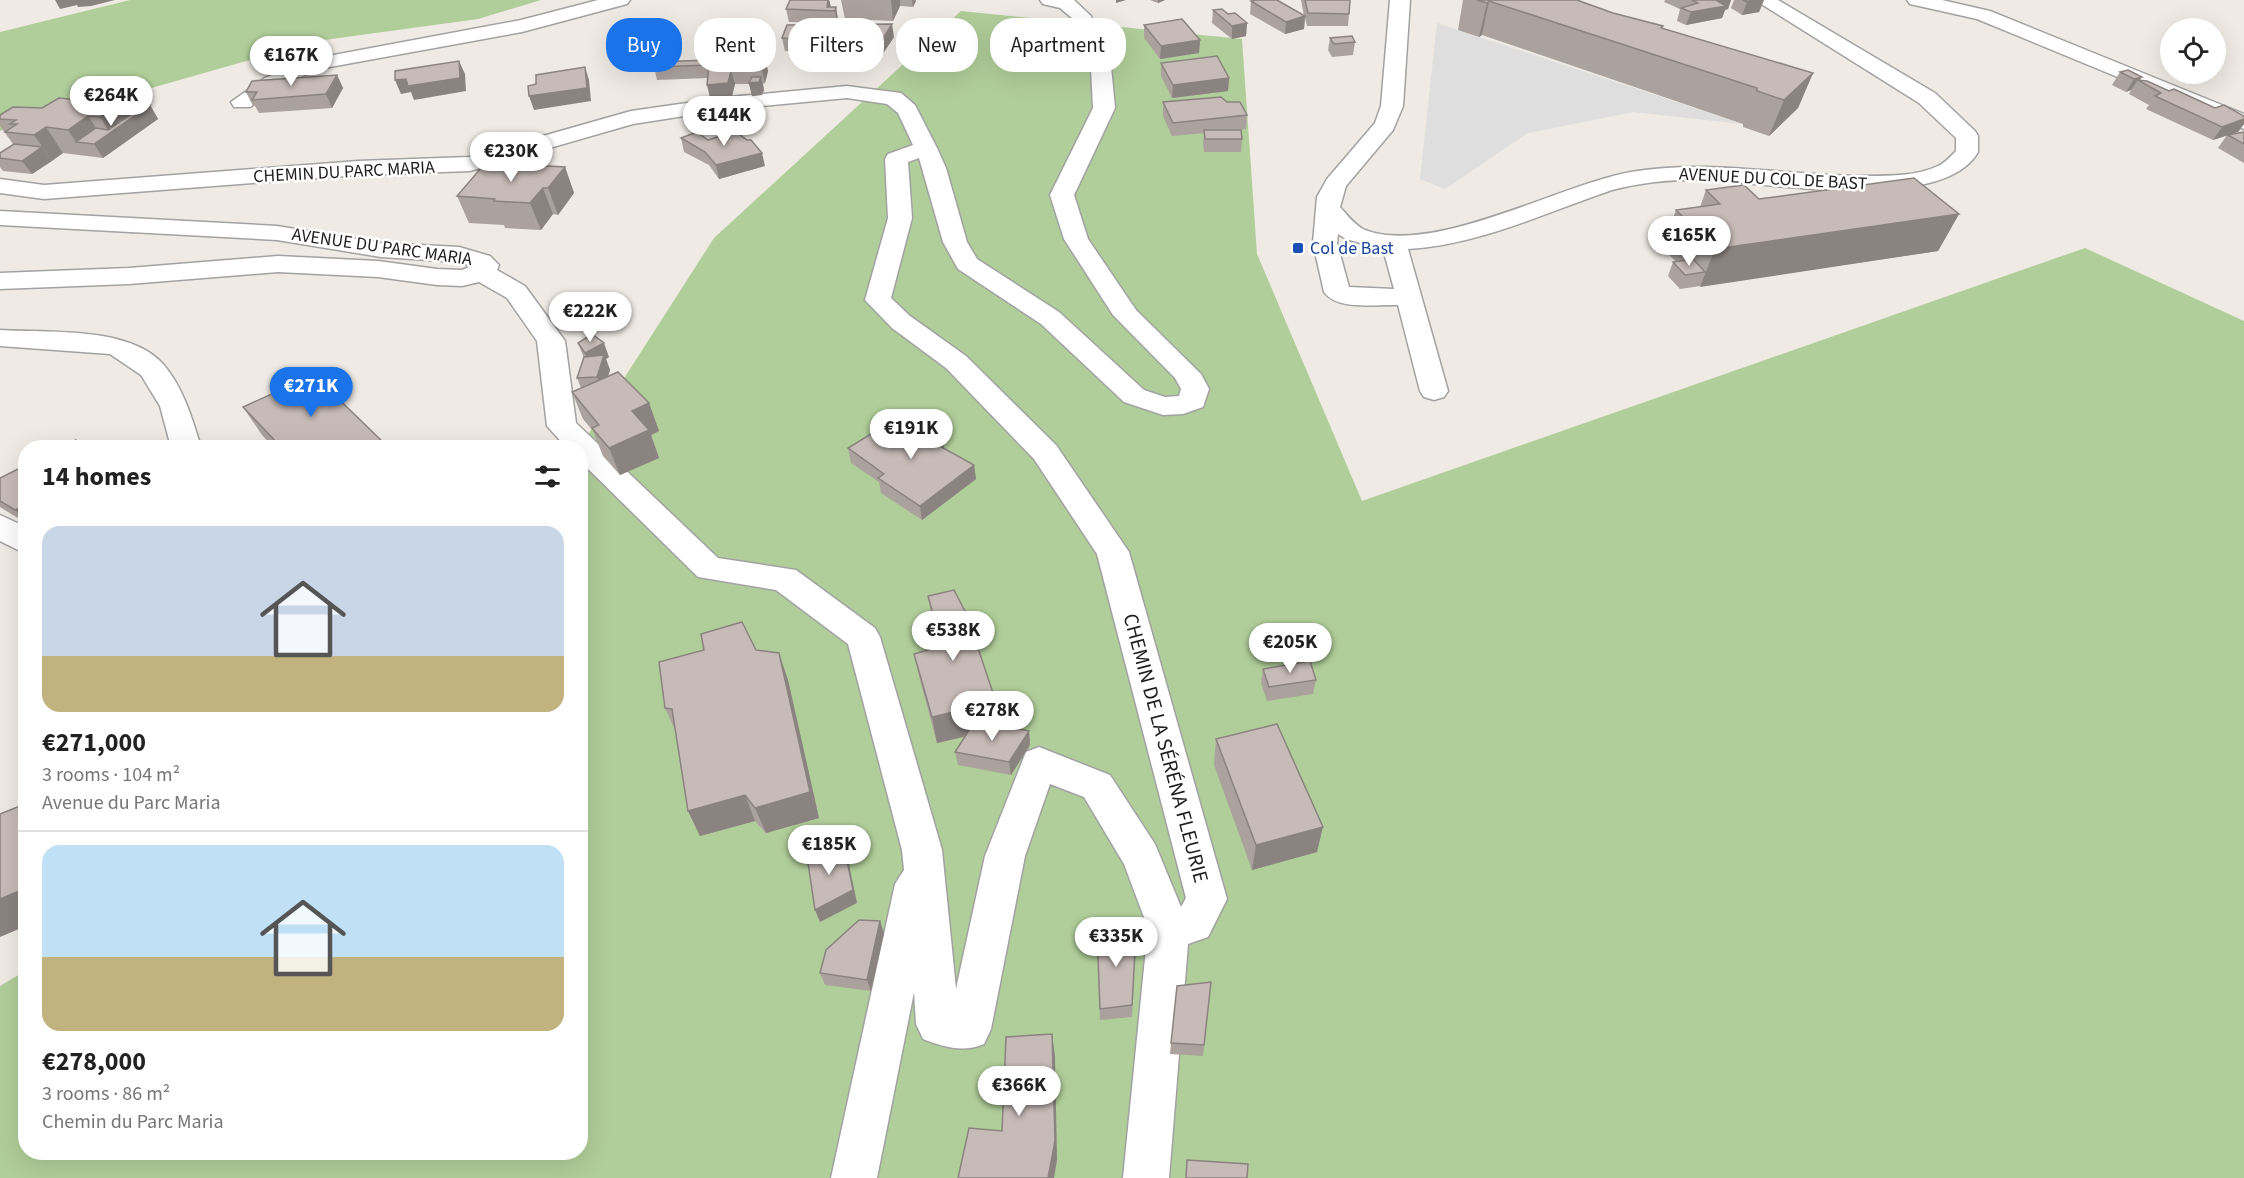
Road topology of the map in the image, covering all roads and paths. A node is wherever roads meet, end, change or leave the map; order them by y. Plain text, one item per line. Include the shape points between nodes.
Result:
1 (620, 0) edge
2 (1050, 0) edge
3 (1400, 0) edge
4 (1765, 0) edge
5 (1917, 0) edge
6 (2025, 10) dead end
7 (2028, 33) junction
8 (242, 102) dead end
9 (2244, 122) edge
10 (926, 148) junction
11 (0, 186) edge
12 (1329, 209) junction
13 (0, 218) edge
14 (1394, 242) junction
15 (483, 273) junction
16 (0, 281) edge
17 (1409, 297) junction
18 (0, 338) edge
19 (1434, 391) dead end
20 (184, 440) edge
21 (576, 440) edge
22 (588, 451) edge
23 (0, 526) edge
24 (18, 538) edge
25 (922, 850) junction
26 (1169, 928) junction
27 (854, 1178) edge
28 (1146, 1178) edge

1 - 8 street via 522,26 314,64 272,82
2 - 10 street, CHEMIN DU PARC MARIA via 1067,4 1081,16 1101,67 1104,108 1062,195 1076,239 1126,315 1186,374 1195,389 1193,401 1163,406 1134,396 1050,318 967,264 955,242
3 - 12 street via 1392,105 1385,125 1335,184
4 - 14 street, AVENUE DU COL DE BAST via 1927,98 1967,136 1968,151 1960,162 1937,176 1880,184 1718,173 1640,177 1437,238
5 - 7 street via 1983,15
6 - 7 street
7 - 9 street
10 - 11 street, CHEMIN DU PARC MARIA via 907,110 893,98 847,92 729,103 631,118 470,164 358,168 44,192
10 - 26 street, CHEMIN DE LA SÉRÉNA FLEURIE via 896,159 900,218 878,300 956,362 1045,452 1113,552 1207,899 1194,924
12 - 14 street, AVENUE DU COL DE BAST via 1357,235
12 - 17 street via 1325,243 1337,292 1348,296
13 - 15 street, AVENUE DU PARC MARIA via 276,233 381,250 459,255 486,265
14 - 17 street
15 - 16 street, AVENUE DU PARC MARIA via 462,278 436,277 378,269 278,264
15 - 21 street via 516,292 551,341 562,426
17 - 19 street
18 - 20 street via 117,346 152,369 174,406
22 - 25 street via 709,569 784,579 863,637
23 - 24 street
25 - 26 street via 938,1024 969,1029 1005,855 1039,763 1097,786 1141,856
25 - 27 street
26 - 28 street

